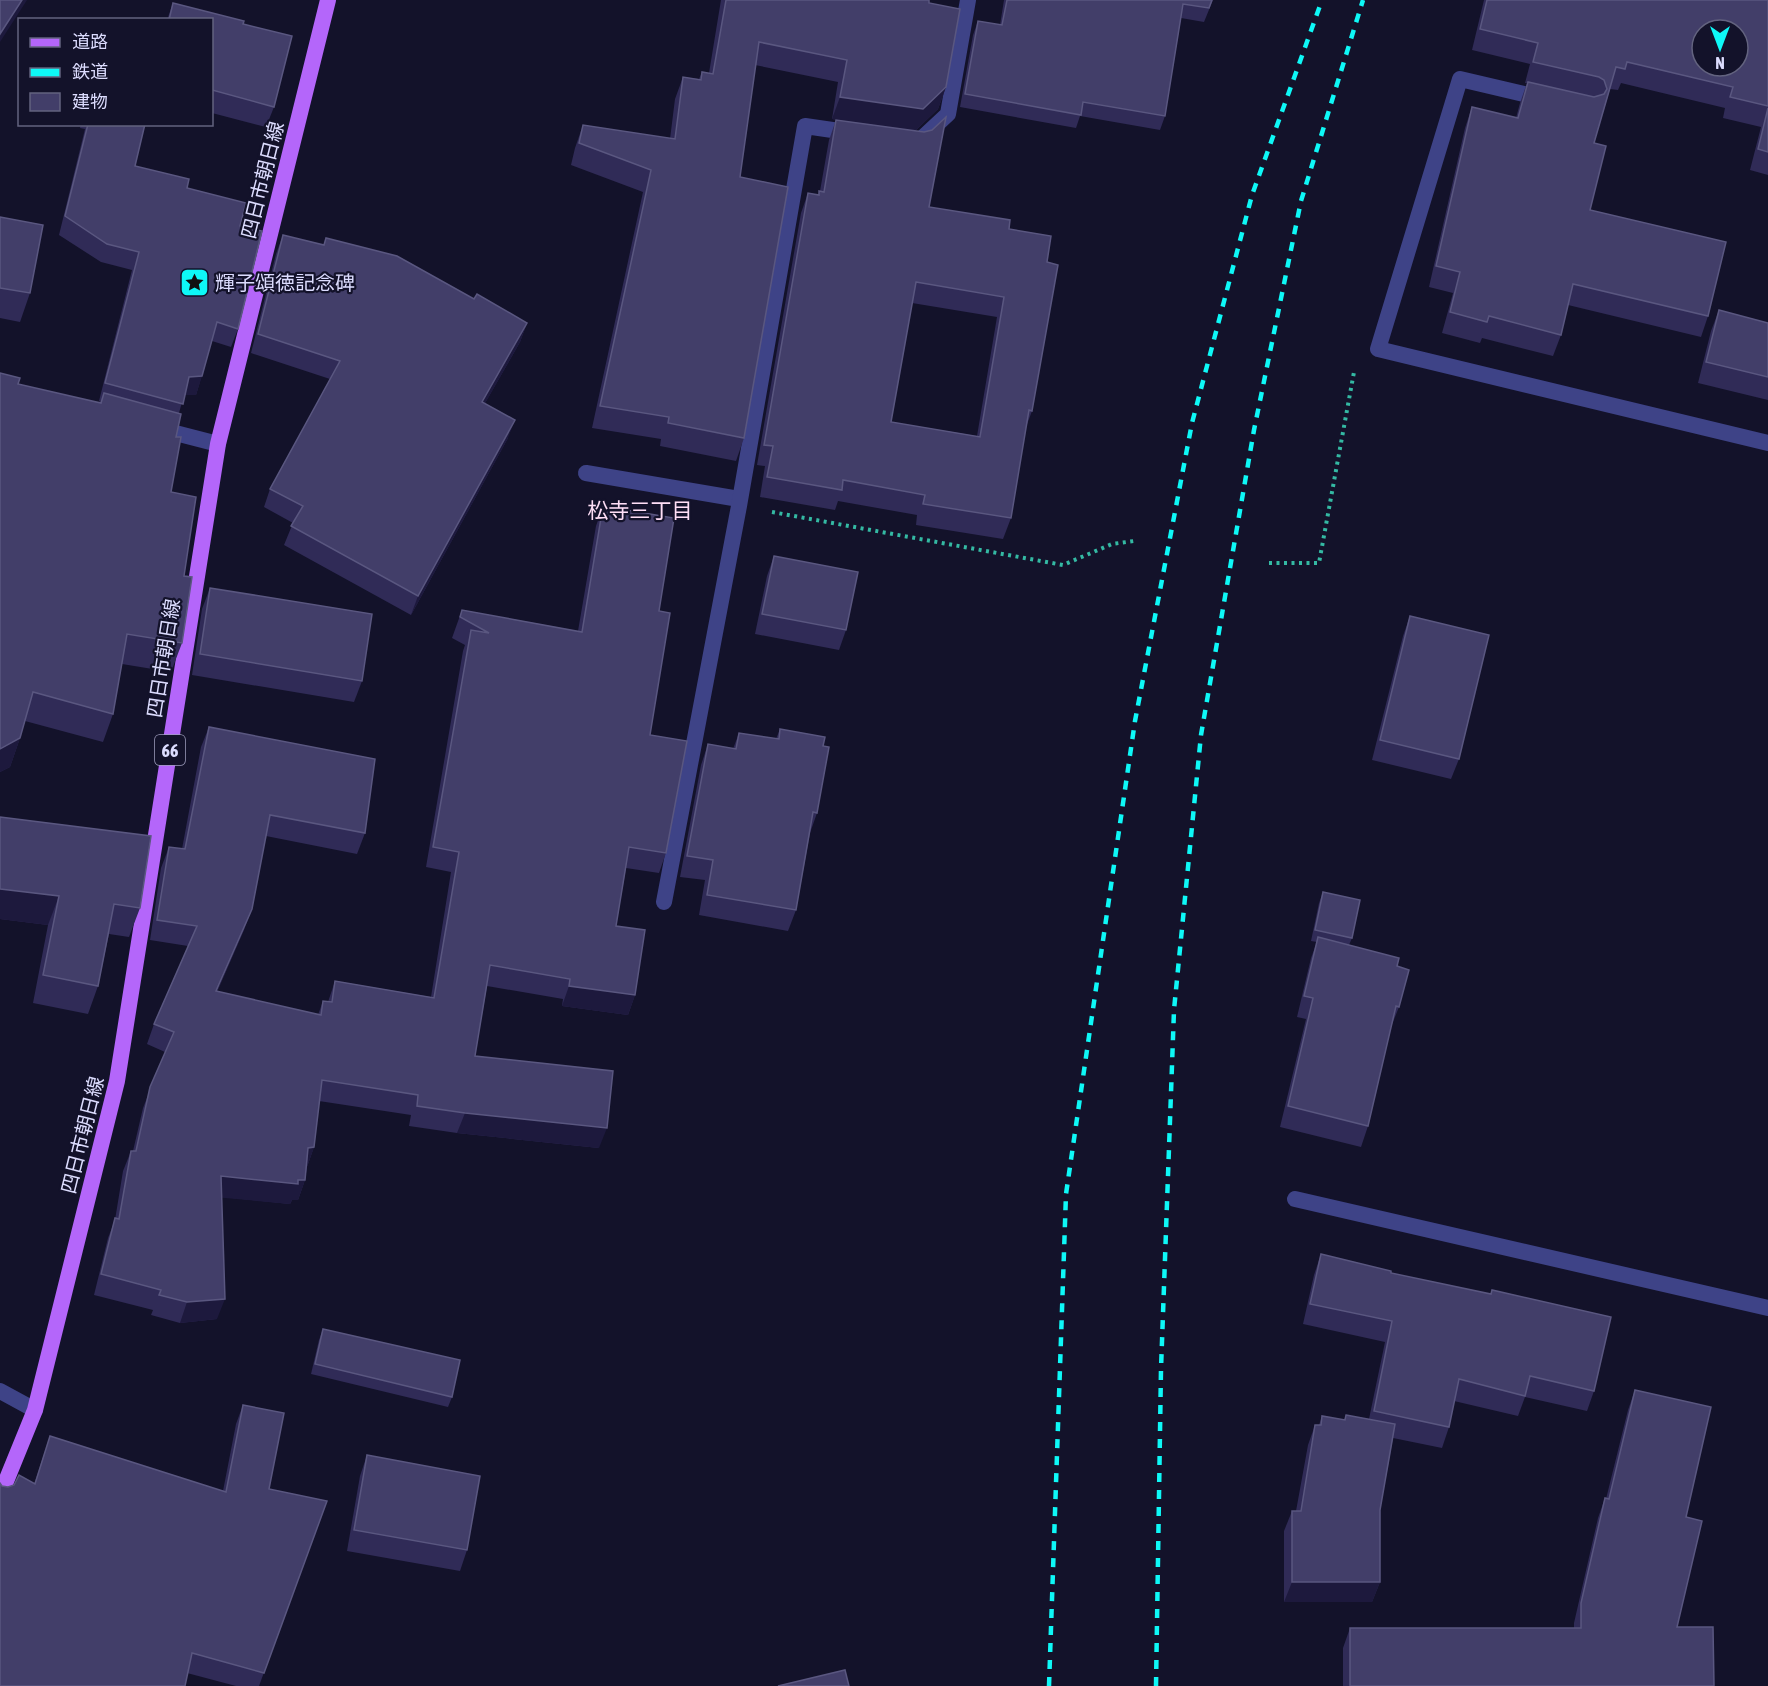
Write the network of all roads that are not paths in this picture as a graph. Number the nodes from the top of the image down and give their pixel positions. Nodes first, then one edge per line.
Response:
1 (328, 0) edge
2 (968, 0) edge
3 (1557, 101) edge
4 (873, 136) edge
5 (896, 139) edge
6 (139, 423) edge
7 (1768, 443) edge
8 (218, 444) junction
9 (586, 473) dead end
10 (739, 502) junction
11 (664, 902) dead end
12 (1295, 1199) dead end
13 (1768, 1308) edge
14 (0, 1391) edge
15 (35, 1410) junction
16 (0, 1496) edge

1 - 8 main road, 四日市朝日線 / 66
2 - 5 street
3 - 7 street
4 - 10 street
6 - 8 street
8 - 15 main road, 四日市朝日線 / 66
9 - 10 street
10 - 11 street
12 - 13 street
14 - 15 street
15 - 16 main road, 四日市朝日線 / 66

